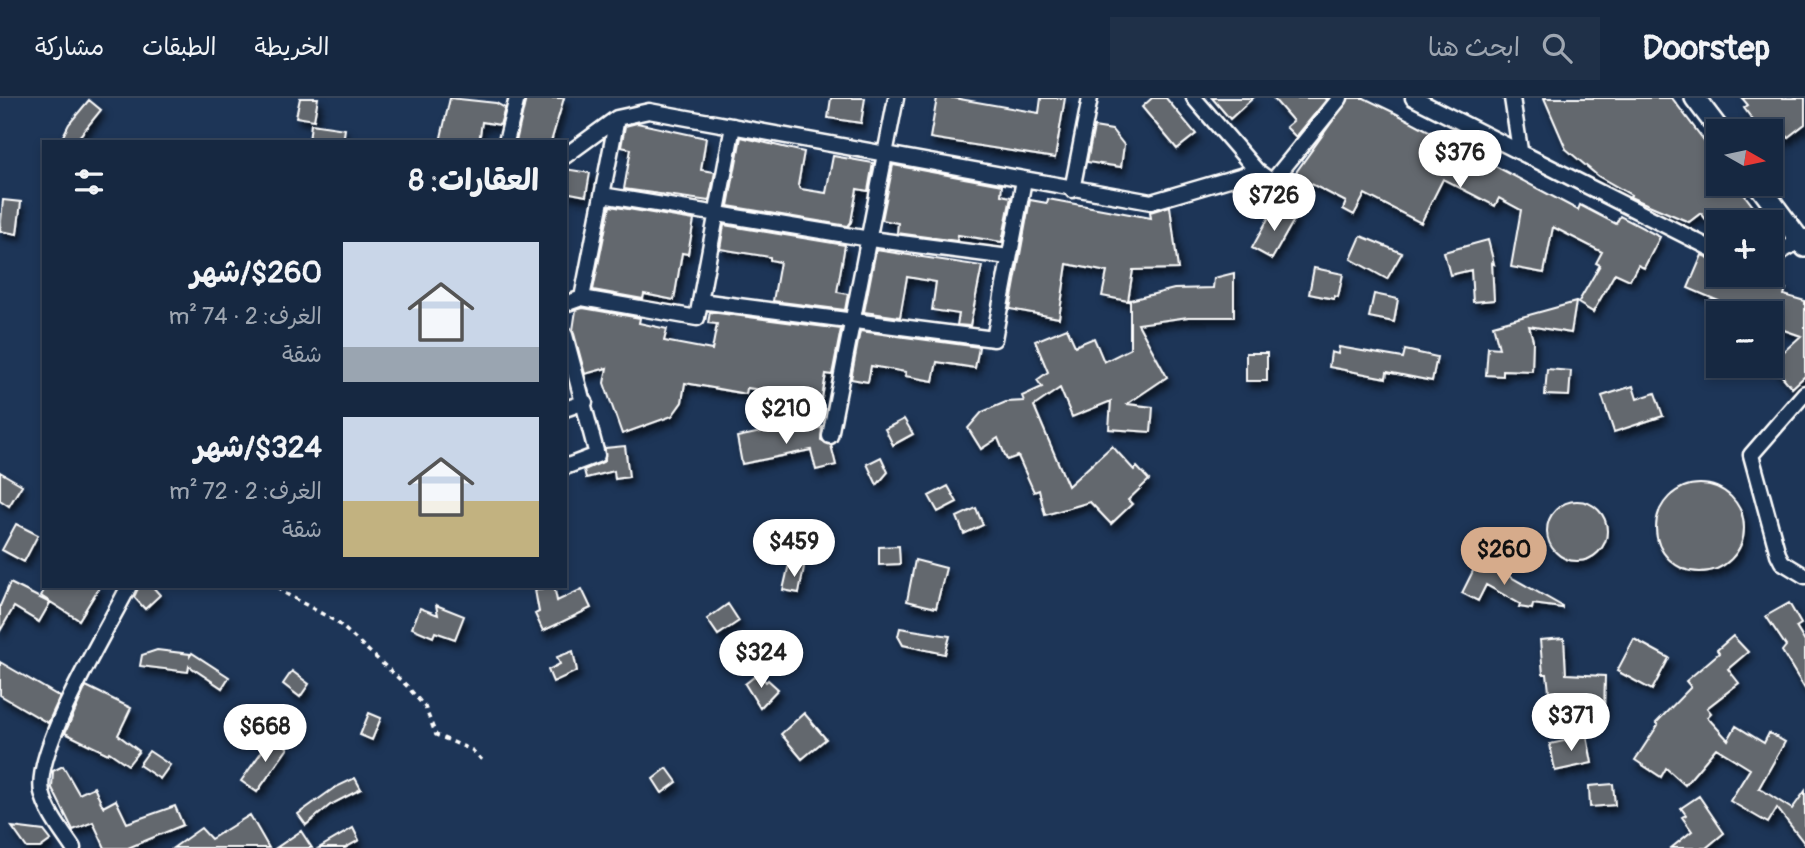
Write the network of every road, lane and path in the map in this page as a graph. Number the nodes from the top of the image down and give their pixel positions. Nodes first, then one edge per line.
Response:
1 (517, 98) edge
2 (896, 98) edge
3 (1090, 98) edge
4 (1194, 98) edge
5 (1340, 98) edge
6 (1413, 98) edge
7 (1512, 98) edge
8 (1695, 98) edge
9 (617, 118) junction
10 (1711, 119) edge
11 (733, 126) junction
12 (506, 140) edge
13 (1520, 150) junction
14 (885, 153) junction
15 (567, 155) edge
16 (1257, 171) junction
17 (1024, 180) junction
18 (1072, 190) junction
19 (602, 195) junction
20 (1767, 196) edge
21 (717, 213) junction
22 (870, 239) junction
23 (1803, 241) edge
24 (1706, 246) edge
25 (1783, 252) edge
26 (1009, 257) junction
27 (582, 298) junction
28 (700, 301) junction
29 (567, 303) edge
30 (853, 321) junction
31 (567, 342) edge
32 (1805, 393) edge
33 (584, 402) junction
34 (567, 408) edge
35 (830, 436) dead end
36 (567, 466) edge
37 (1805, 576) edge
38 (128, 588) edge
39 (280, 588) edge
40 (483, 761) dead end
41 (73, 848) edge

1 - 12 street
2 - 14 street
3 - 18 street
4 - 16 street
5 - 16 street
6 - 13 street
7 - 13 street
8 - 10 main road
9 - 11 street
9 - 15 street
9 - 19 street
11 - 14 street
11 - 21 street
13 - 24 street
14 - 17 street
14 - 22 street
16 - 18 street
17 - 18 street
17 - 26 street
19 - 21 street
19 - 27 street
20 - 23 main road
21 - 22 street
21 - 28 street
22 - 26 street
22 - 30 street
23 - 25 street
26 - 30 street
27 - 28 street
27 - 29 street
28 - 30 street
30 - 35 street
31 - 33 street
32 - 37 street
33 - 34 street
33 - 36 street
38 - 41 street
39 - 40 path

